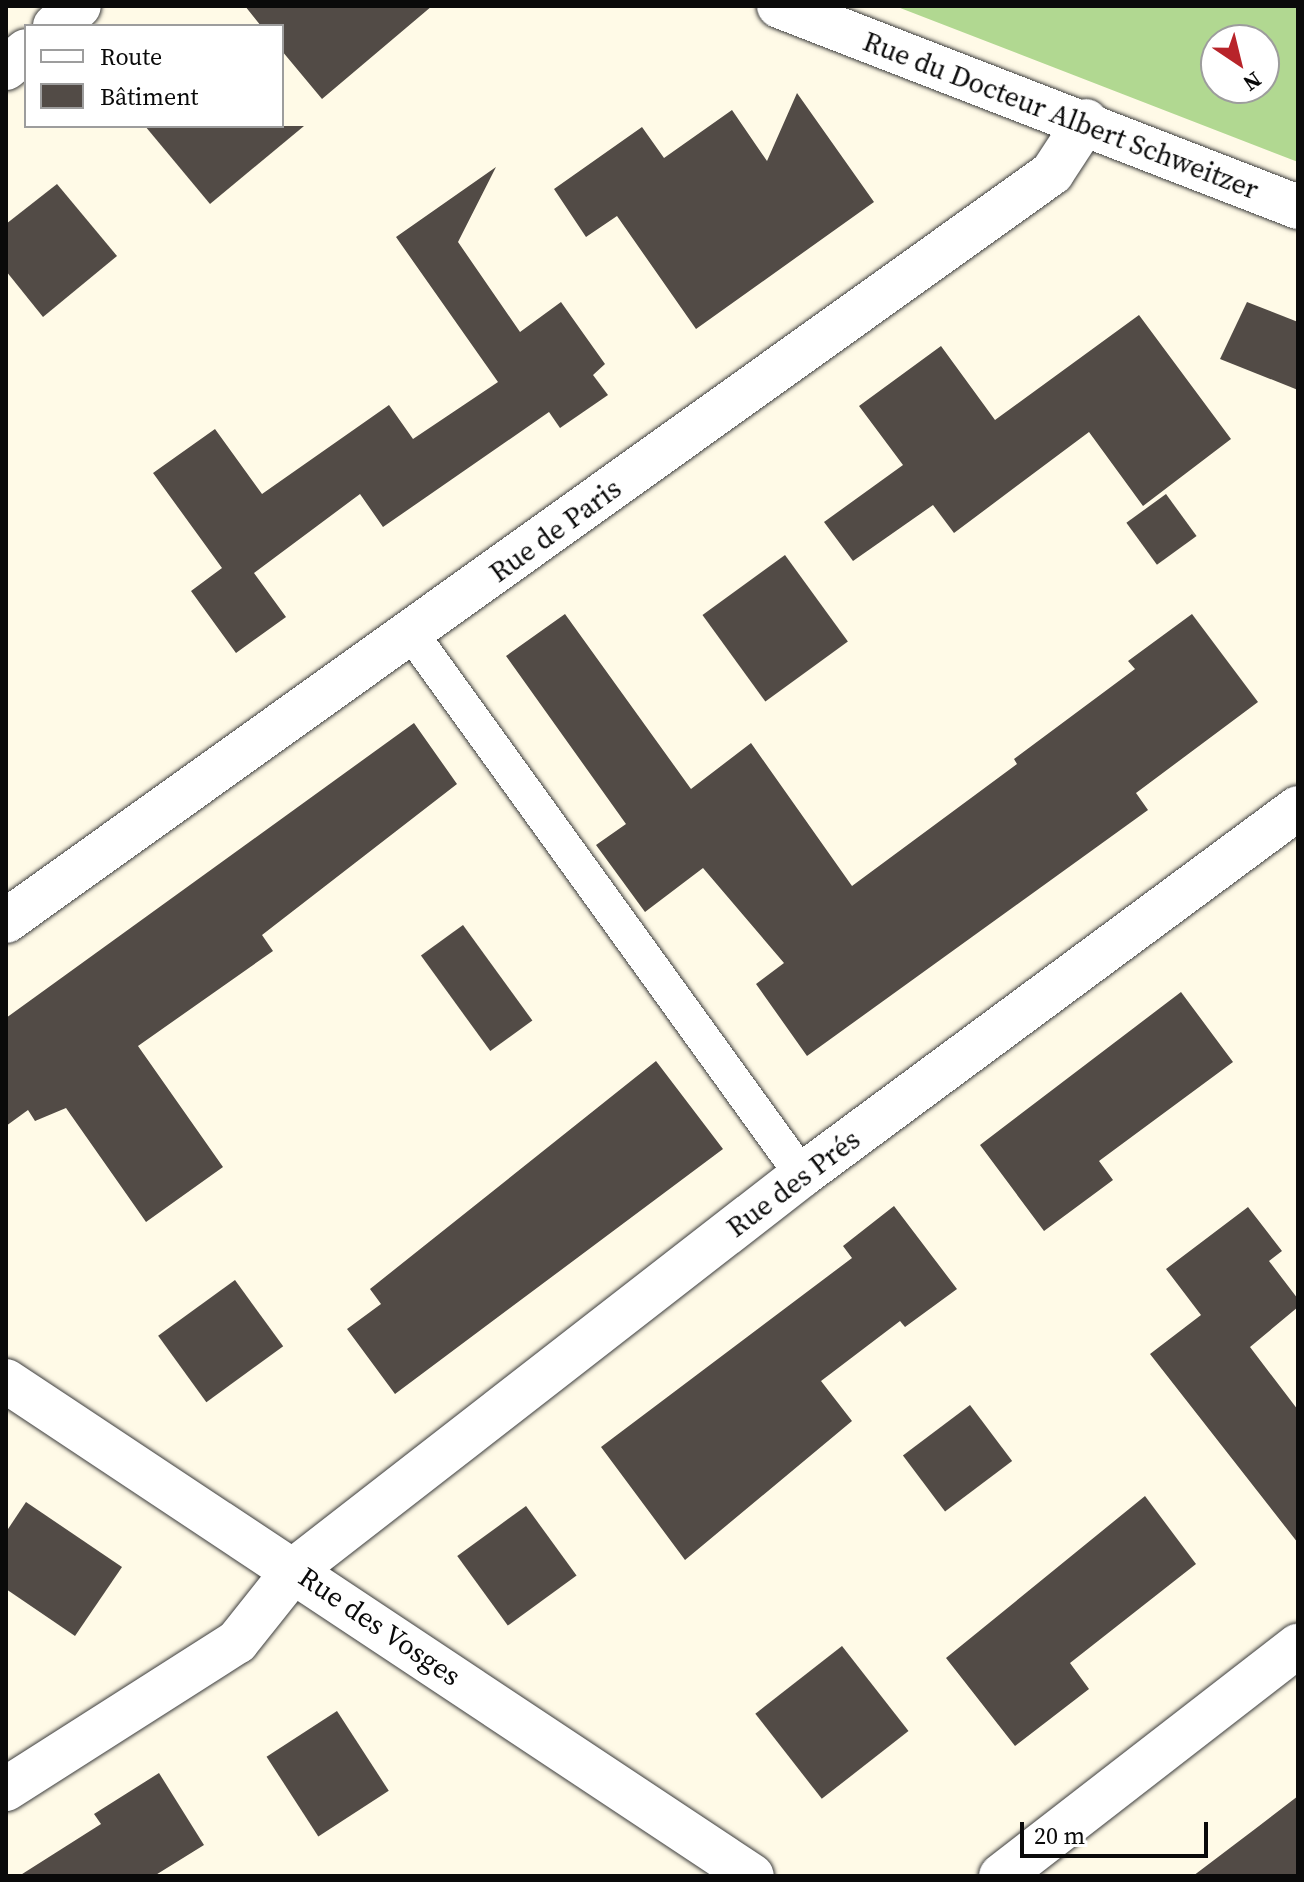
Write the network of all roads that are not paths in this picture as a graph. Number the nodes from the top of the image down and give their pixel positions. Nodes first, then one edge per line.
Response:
1 (79, 6) edge
2 (779, 6) edge
3 (57, 24) edge
4 (24, 53) edge
5 (6, 68) edge
6 (1086, 121) junction
7 (1298, 207) edge
8 (411, 633) junction
9 (1298, 808) edge
10 (6, 921) edge
11 (802, 1175) junction
12 (6, 1381) edge
13 (295, 1569) junction
14 (1298, 1646) edge
15 (6, 1789) edge
16 (752, 1876) edge
17 (1001, 1876) edge

1 - 3 street
2 - 6 street, Rue du Docteur Albert Schweitzer
4 - 5 street
6 - 7 street, Rue du Docteur Albert Schweitzer
6 - 8 street, Rue de Paris
8 - 10 street, Rue de Paris
8 - 11 lane
9 - 11 street, Rue des Prés
11 - 13 street, Rue des Prés
12 - 13 street, Rue des Vosges
13 - 15 street, Rue des Prés
13 - 16 street, Rue des Vosges
14 - 17 street

